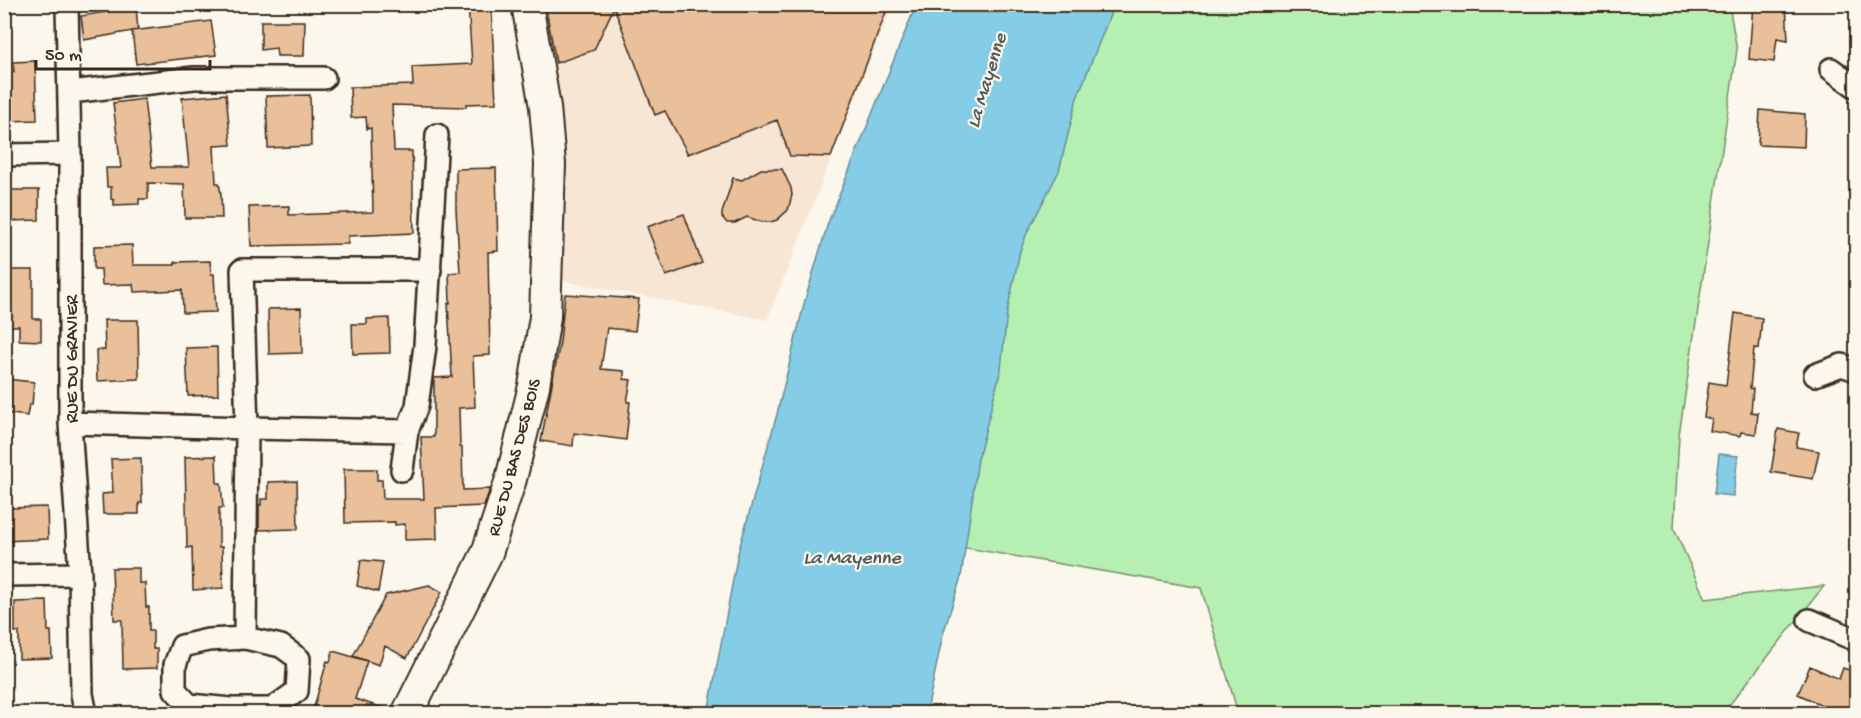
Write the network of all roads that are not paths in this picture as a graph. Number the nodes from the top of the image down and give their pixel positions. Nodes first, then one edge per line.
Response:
1 (67, 4) edge
2 (527, 4) edge
3 (1831, 69) dead end
4 (324, 78) dead end
5 (1857, 87) edge
6 (70, 92) junction
7 (437, 135) dead end
8 (70, 154) junction
9 (4, 155) edge
10 (430, 270) junction
11 (1857, 370) edge
12 (1815, 375) dead end
13 (70, 423) junction
14 (246, 428) junction
15 (407, 431) junction
16 (402, 470) dead end
17 (80, 574) junction
18 (4, 575) edge
19 (1809, 620) dead end
20 (245, 638) junction
21 (1857, 640) edge
22 (86, 714) edge
23 (407, 714) edge

1 - 6 street, RUE DU GRAVIER
2 - 23 street, RUE DU BAS DES BOIS
3 - 5 street
4 - 6 street
6 - 8 street, RUE DU GRAVIER
7 - 10 street
8 - 9 street
8 - 13 street, RUE DU GRAVIER
10 - 14 street
10 - 15 street
11 - 12 street
13 - 14 street
13 - 17 street, RUE DU GRAVIER
14 - 15 street
14 - 20 street
15 - 16 street
17 - 18 street
17 - 22 street, RUE DU GRAVIER
19 - 21 street
20 - 20 street

